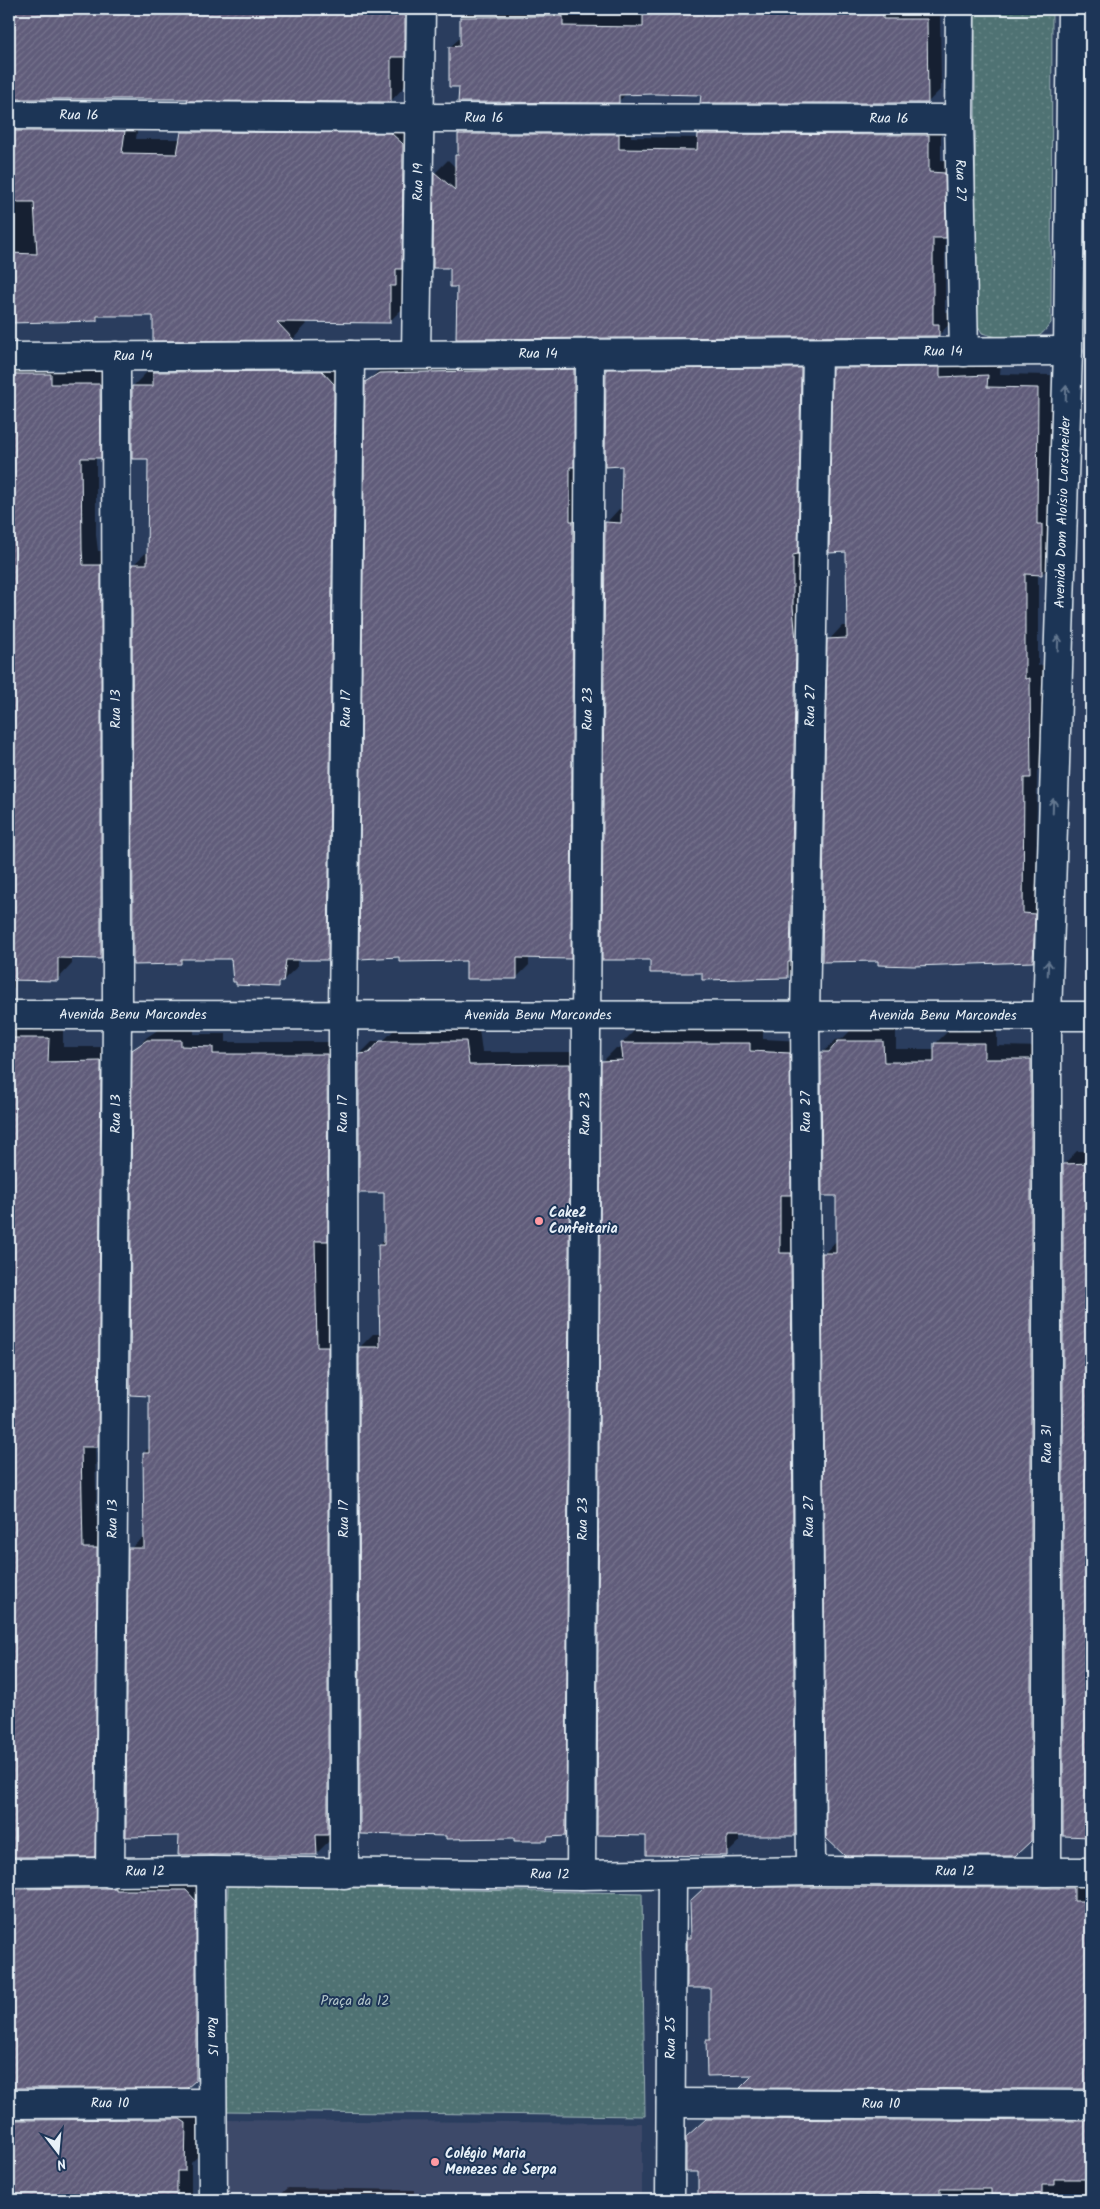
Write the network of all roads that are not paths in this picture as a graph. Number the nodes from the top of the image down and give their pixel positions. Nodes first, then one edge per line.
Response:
1 (421, 9) edge
2 (960, 9) edge
3 (1072, 9) edge
4 (9, 115) edge
5 (419, 118) junction
6 (959, 119) junction
7 (1068, 351) junction
8 (817, 352) junction
9 (964, 352) junction
10 (590, 353) junction
11 (416, 354) junction
12 (350, 355) junction
13 (116, 356) junction
14 (9, 357) edge
15 (117, 1014) junction
16 (343, 1014) junction
17 (9, 1015) edge
18 (588, 1015) junction
19 (805, 1016) junction
20 (1068, 1016) edge
21 (1091, 1028) edge
22 (211, 1871) junction
23 (811, 1871) junction
24 (1048, 1872) junction
25 (1091, 1872) edge
26 (9, 1873) edge
27 (110, 1873) junction
28 (344, 1874) junction
29 (672, 1874) junction
30 (581, 1875) junction
31 (212, 2102) junction
32 (671, 2103) junction
33 (9, 2104) edge
34 (1091, 2106) edge
35 (212, 2200) edge
36 (670, 2200) edge

1 - 5 street, Rua 19
2 - 6 street, Rua 27
3 - 7 street, Avenida Dom Aloísio Lorscheider
4 - 5 street, Rua 16
5 - 6 street, Rua 16
5 - 11 street, Rua 19
6 - 9 street, Rua 27
7 - 9 street, Rua 14
20 -> 7 street, Avenida Dom Aloísio Lorscheider
8 - 9 street, Rua 14
8 - 10 street, Rua 14
8 - 19 street, Rua 27
10 - 11 street, Rua 14
10 - 18 street, Rua 23
11 - 12 street, Rua 14
12 - 13 street, Rua 14
12 - 16 street, Rua 17
13 - 14 street, Rua 14
13 - 15 street, Rua 13
15 - 16 street, Avenida Benu Marcondes
15 - 17 street, Avenida Benu Marcondes
15 - 27 street, Rua 13
16 - 18 street, Avenida Benu Marcondes
16 - 28 street, Rua 17
18 - 19 street, Avenida Benu Marcondes
18 - 30 street, Rua 23
19 - 20 street, Avenida Benu Marcondes
19 - 23 street, Rua 27
20 - 21 street, Avenida Benu Marcondes
20 - 24 street, Rua 31
22 - 27 street, Rua 12
22 - 28 street, Rua 12
22 - 31 street, Rua 15
23 - 24 street, Rua 12
23 - 29 street, Rua 12
24 - 25 street, Rua 12
26 - 27 street, Rua 12
28 - 30 street, Rua 12
29 - 30 street, Rua 12
29 - 32 street, Rua 25
31 - 33 street, Rua 10
31 - 35 street, Rua 15
32 - 34 street, Rua 10
32 - 36 street, Rua 25

